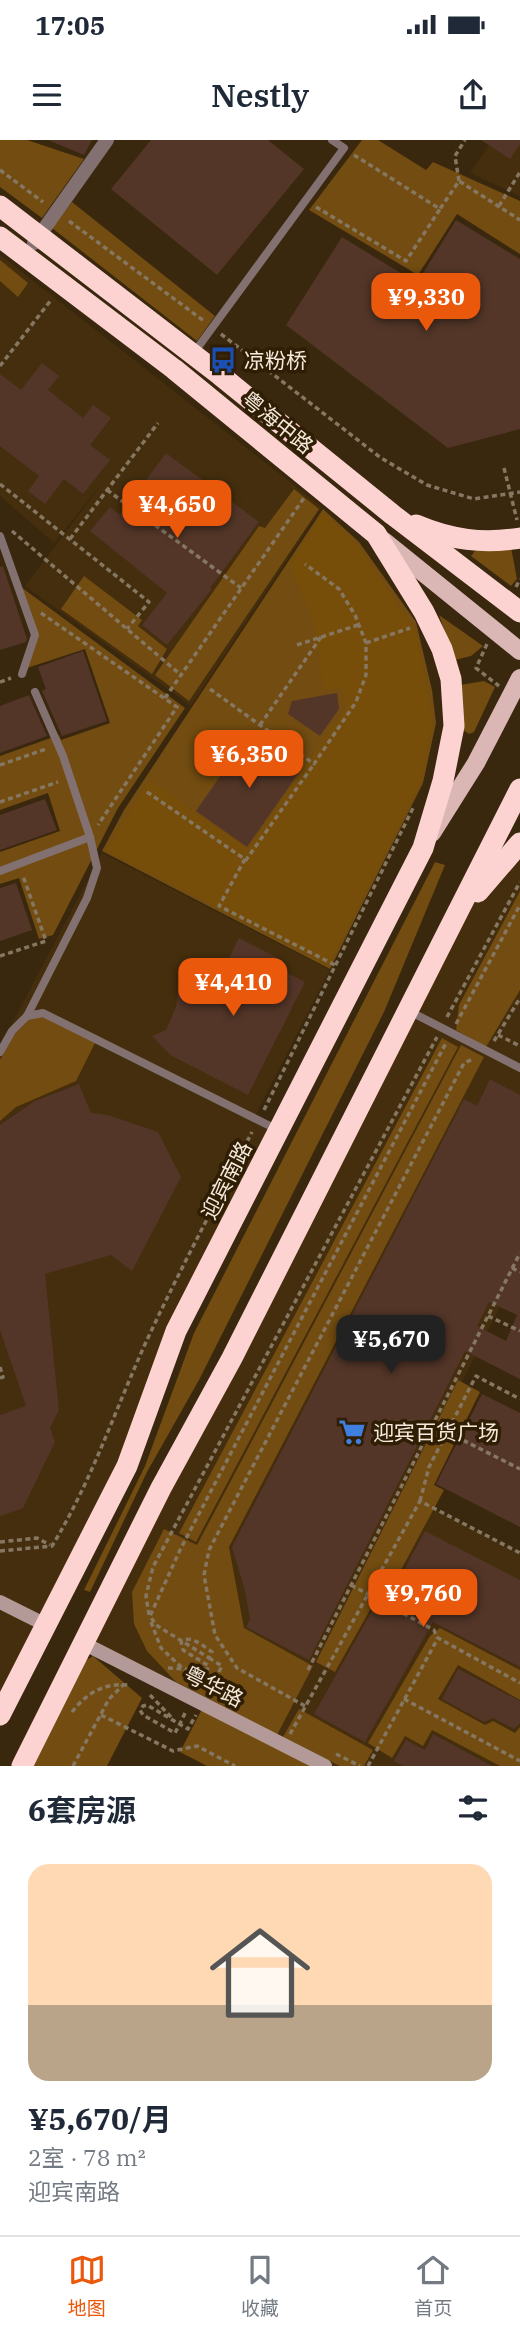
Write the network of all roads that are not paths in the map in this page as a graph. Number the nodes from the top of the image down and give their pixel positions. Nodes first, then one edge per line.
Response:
1 (107, 140) edge
2 (332, 140) edge
3 (0, 206) edge
4 (0, 237) edge
5 (39, 237) junction
6 (24, 255) junction
7 (192, 355) junction
8 (393, 515) junction
9 (519, 530) edge
10 (376, 534) junction
11 (0, 536) edge
12 (520, 612) edge
13 (520, 652) edge
14 (22, 674) dead end
15 (520, 678) edge
16 (35, 692) dead end
17 (520, 789) edge
18 (90, 837) junction
19 (520, 843) edge
20 (423, 848) junction
21 (0, 872) edge
22 (455, 921) junction
23 (409, 1012) junction
24 (27, 1016) junction
25 (0, 1052) edge
26 (520, 1069) edge
27 (279, 1131) junction
28 (0, 1602) edge
29 (46, 1625) junction
30 (83, 1643) junction
31 (0, 1715) edge
32 (22, 1766) edge
33 (325, 1766) edge

1 - 5 street
2 - 7 lane
3 - 5 highway, 粤海中路
4 - 6 highway, 粤海中路
5 - 6 street
5 - 7 highway, 粤海中路
6 - 10 highway, 粤海中路
7 - 8 highway, 粤海中路
8 - 9 highway
8 - 12 highway, 粤海中路
10 - 13 main road, 粤海中路
10 - 20 highway
11 - 14 lane
15 - 20 main road, 迎宾南路
16 - 18 lane
17 - 22 highway
18 - 21 lane
18 - 24 lane
19 - 22 highway
20 - 27 highway, 迎宾南路
22 - 23 highway
23 - 26 lane
23 - 30 highway
24 - 25 lane
24 - 27 lane
27 - 29 highway, 迎宾南路
28 - 29 main road
29 - 31 highway, 迎宾南路
30 - 32 highway
30 - 33 main road, 粤华路

